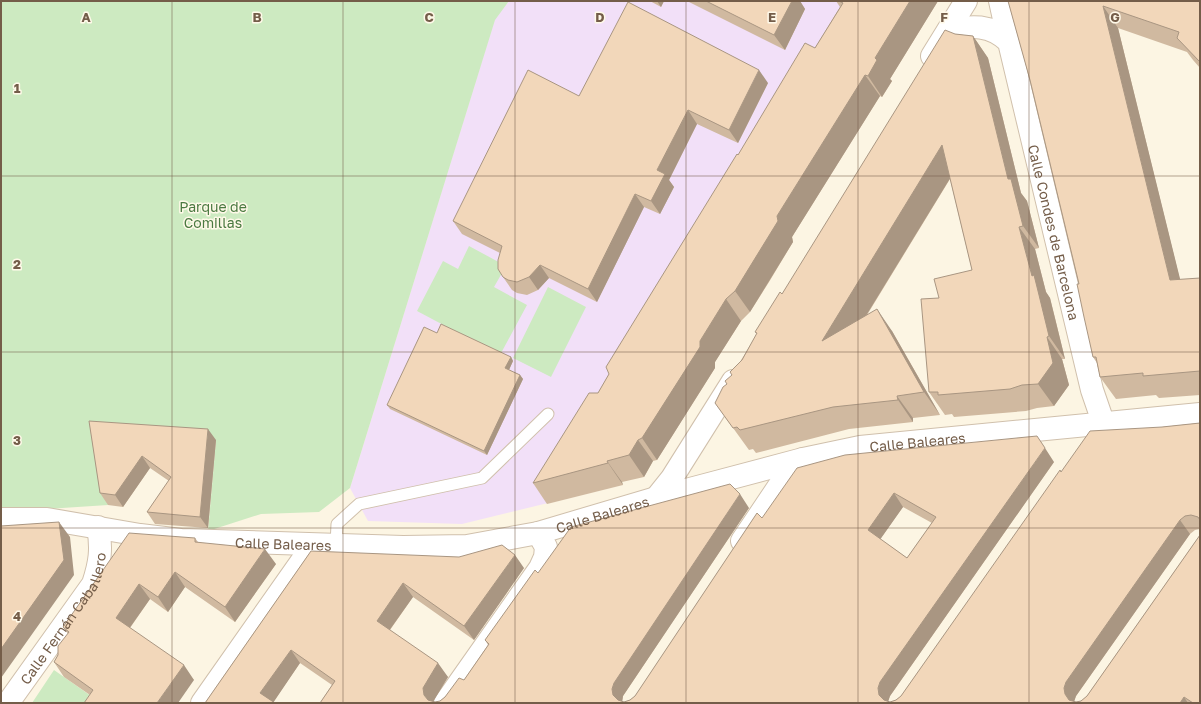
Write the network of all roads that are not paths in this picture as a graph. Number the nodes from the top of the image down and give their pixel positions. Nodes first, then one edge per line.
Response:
1 (966, 1) edge
2 (1000, 1) edge
3 (948, 31) junction
4 (1008, 42) junction
5 (923, 72) edge
6 (744, 364) edge
7 (548, 414) dead end
8 (1200, 414) edge
9 (1102, 422) junction
10 (1069, 426) junction
11 (1082, 444) edge
12 (803, 459) junction
13 (656, 498) junction
14 (1, 519) edge
15 (98, 527) junction
16 (538, 533) junction
17 (313, 545) junction
18 (336, 545) junction
19 (730, 559) edge
20 (8, 703) edge
21 (202, 703) edge
22 (445, 703) edge

1 - 3 street
2 - 4 street, Calle Condes de Barcelona
3 - 4 street
3 - 5 street
4 - 9 street, Calle Condes de Barcelona
6 - 13 street
7 - 18 lane
8 - 9 street, Calle Baleares
9 - 10 street, Calle Baleares
10 - 11 street
10 - 12 street, Calle Baleares
12 - 13 street, Calle Baleares
12 - 19 street
13 - 16 street, Calle Baleares
14 - 15 street, Calle Baleares
15 - 17 street, Calle Baleares
15 - 20 street, Calle Fernán Caballero
16 - 18 street, Calle Baleares
16 - 22 street
17 - 18 street, Calle Baleares
17 - 21 street

